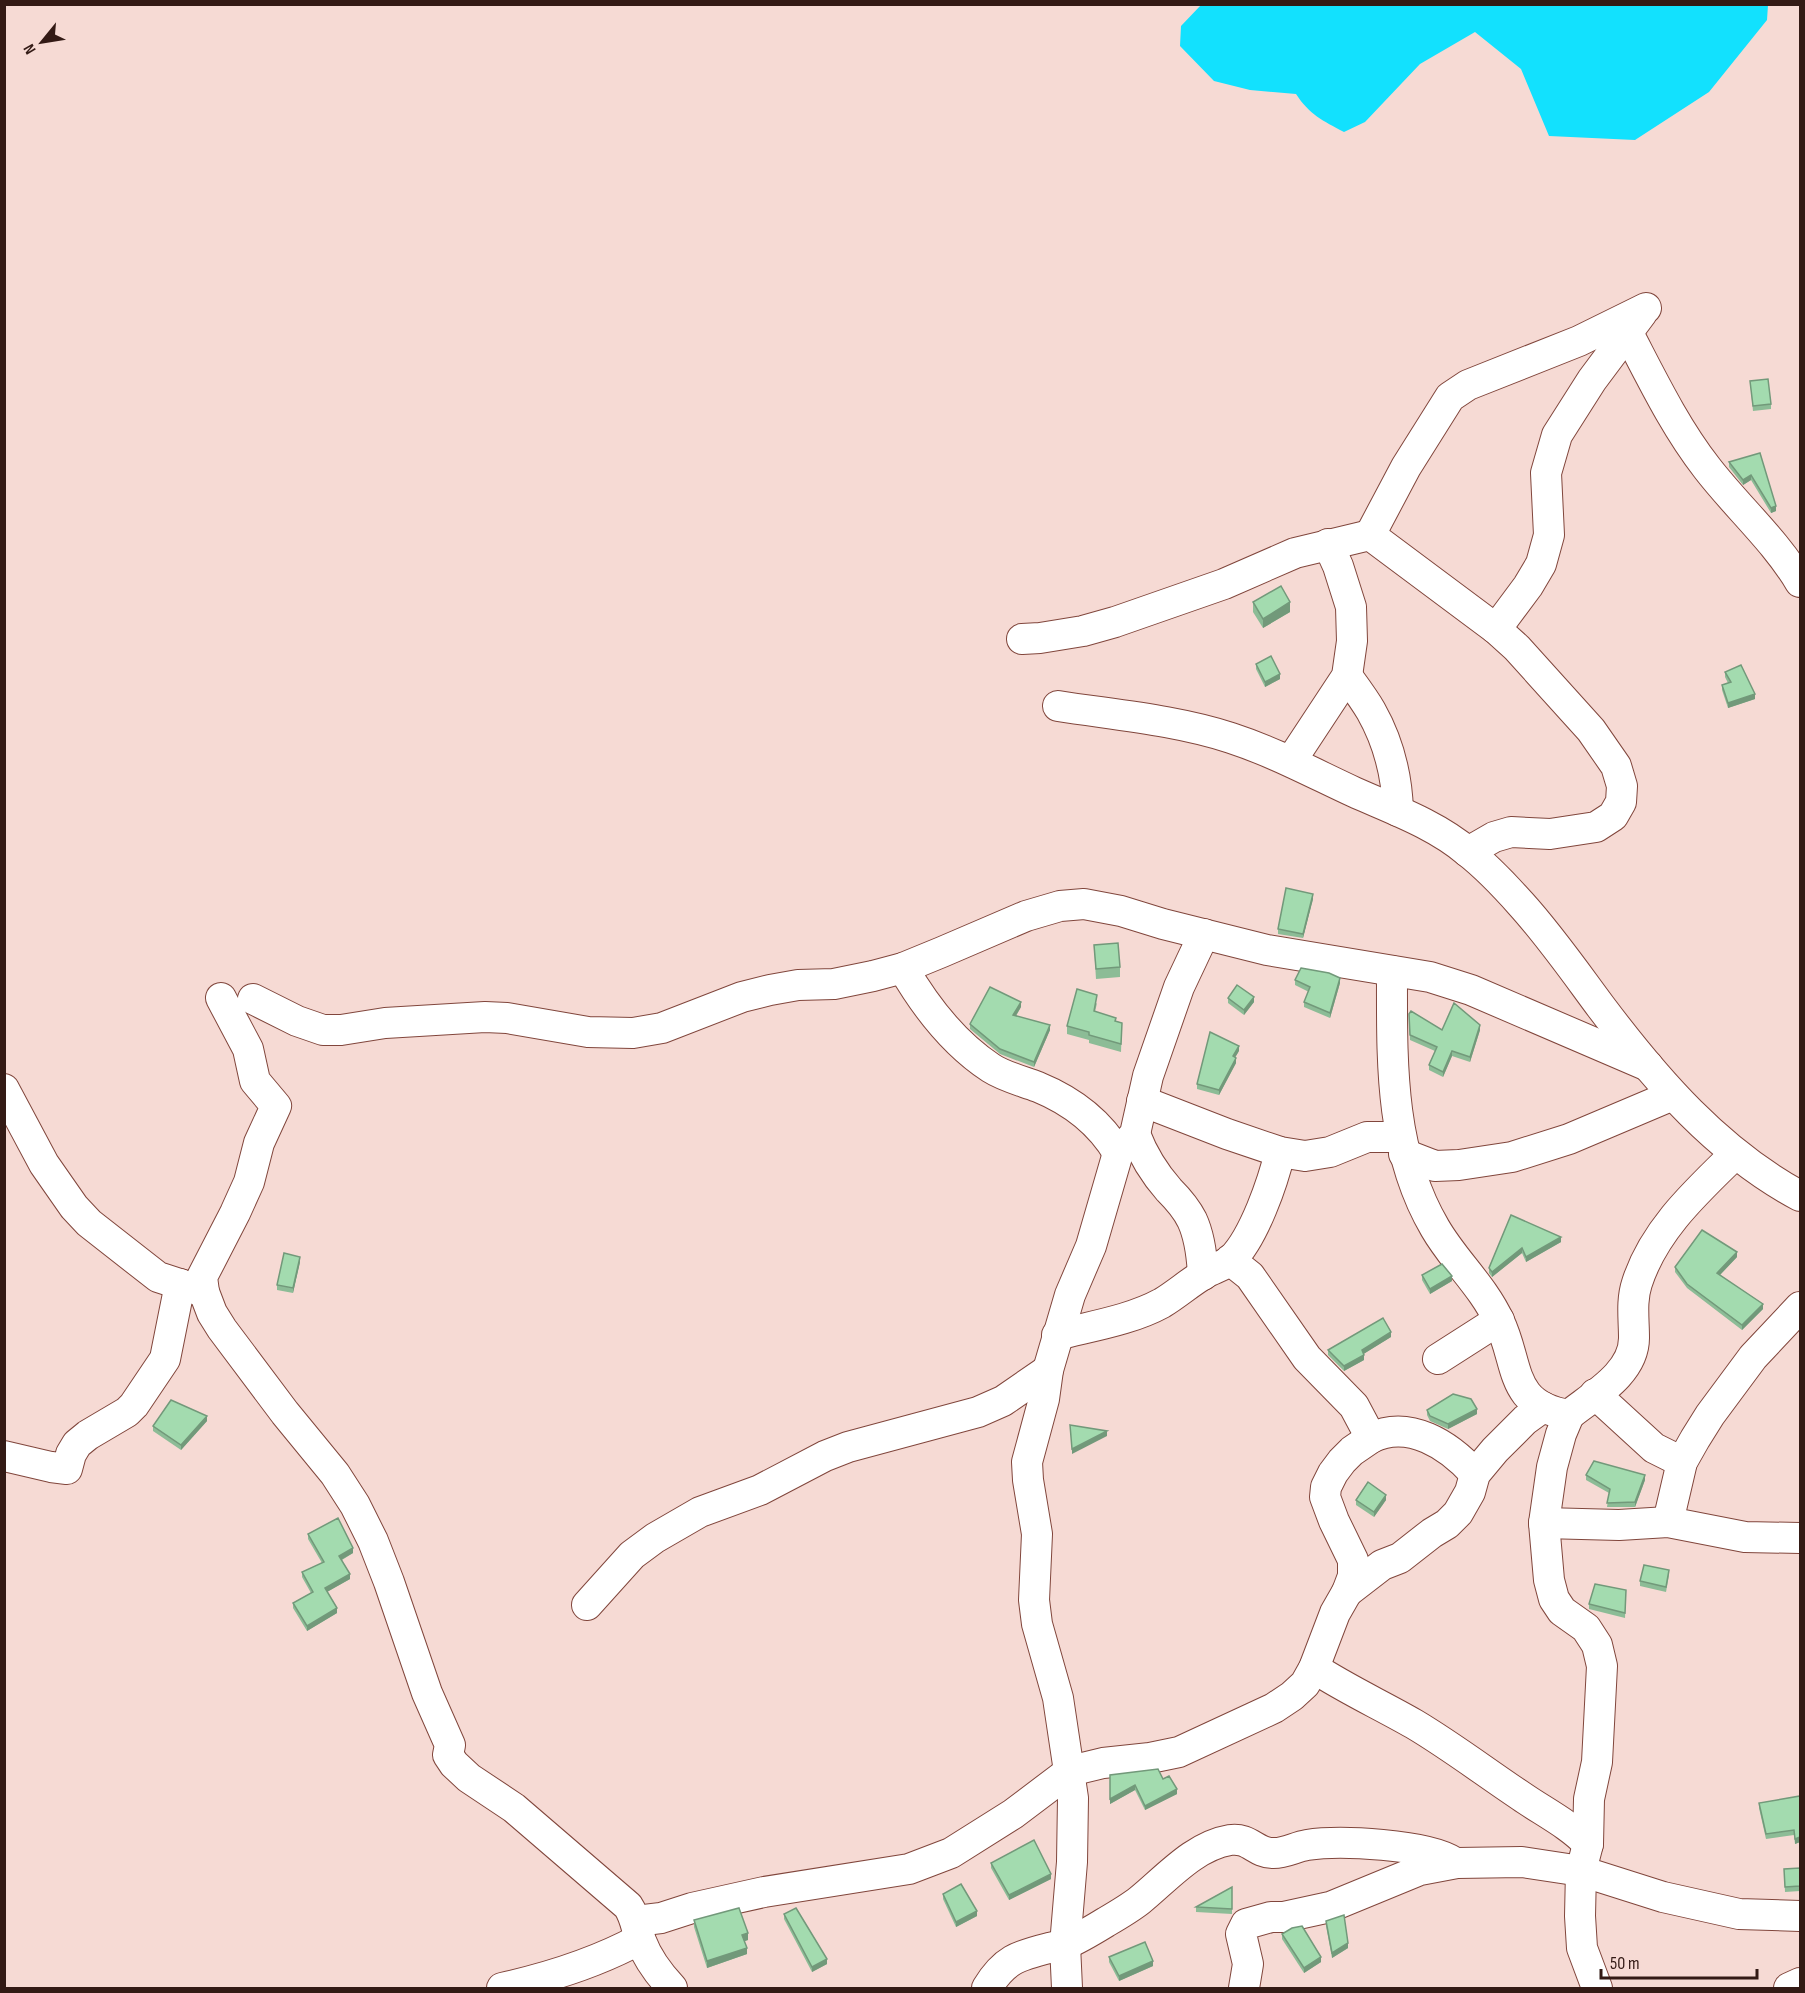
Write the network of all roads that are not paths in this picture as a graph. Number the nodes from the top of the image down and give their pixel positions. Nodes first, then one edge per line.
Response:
1 (1628, 333) junction
2 (1370, 535) junction
3 (1328, 544) junction
4 (1800, 582) edge
5 (1496, 629) junction
6 (1022, 639) dead end
7 (1347, 676) junction
8 (1058, 706) dead end
9 (1291, 761) junction
10 (1398, 811) junction
11 (1468, 852) junction
12 (1204, 934) junction
13 (903, 968) junction
14 (1392, 971) junction
15 (221, 998) dead end
16 (253, 999) dead end
17 (1648, 1066) junction
18 (4, 1089) edge
19 (1673, 1095) junction
20 (1142, 1101) junction
21 (1126, 1144) junction
22 (1402, 1146) junction
23 (1280, 1152) junction
24 (1735, 1154) junction
25 (1800, 1196) edge
26 (1230, 1260) junction
27 (1203, 1275) junction
28 (192, 1288) junction
29 (1800, 1307) edge
30 (1499, 1320) junction
31 (1057, 1335) junction
32 (1438, 1359) dead end
33 (1048, 1370) junction
34 (1595, 1394) junction
35 (1556, 1411) junction
36 (1371, 1438) junction
37 (4, 1456) edge
38 (1682, 1462) junction
39 (1475, 1474) junction
40 (1668, 1522) junction
41 (1544, 1523) junction
42 (1800, 1538) edge
43 (1347, 1592) junction
44 (587, 1605) dead end
45 (1314, 1668) junction
46 (1070, 1771) junction
47 (1585, 1857) junction
48 (1456, 1863) junction
49 (1800, 1916) edge
50 (638, 1930) junction
51 (1065, 1945) junction
52 (1800, 1983) edge
53 (502, 1989) edge
54 (672, 1989) edge
55 (987, 1989) edge
56 (1066, 1989) edge
57 (1244, 1989) edge
58 (1597, 1989) edge
59 (1789, 1989) edge

1 - 2 street
1 - 4 street
1 - 5 street
2 - 3 street
2 - 5 street
3 - 6 street
3 - 7 street
5 - 11 street
7 - 9 street
7 - 10 street
8 - 9 street
9 - 10 street
10 - 11 street
11 - 17 street
12 - 13 street
12 - 14 street
12 - 20 street
13 - 16 street
13 - 21 street
14 - 17 street
14 - 22 street
15 - 28 street
17 - 19 street
18 - 28 street
19 - 22 street
19 - 24 street
20 - 21 street
20 - 23 street
21 - 27 street
21 - 31 street
22 - 23 street
22 - 30 street
23 - 26 street
24 - 25 street
24 - 34 street
26 - 27 street
26 - 36 street
27 - 31 street
28 - 37 street
28 - 50 street
29 - 38 street
30 - 32 street
30 - 35 street
31 - 33 street
33 - 44 street
33 - 46 street
34 - 35 street
34 - 38 street
35 - 39 street
35 - 41 street
36 - 39 street
36 - 43 street
38 - 40 street
39 - 43 street
40 - 41 street
40 - 42 street
41 - 47 street
43 - 45 street
45 - 46 street
45 - 47 street
46 - 50 street
46 - 51 street
47 - 48 street
47 - 49 street
47 - 58 street
48 - 51 street
48 - 57 street
50 - 53 street
50 - 54 street
51 - 55 street
51 - 56 street
52 - 59 street

